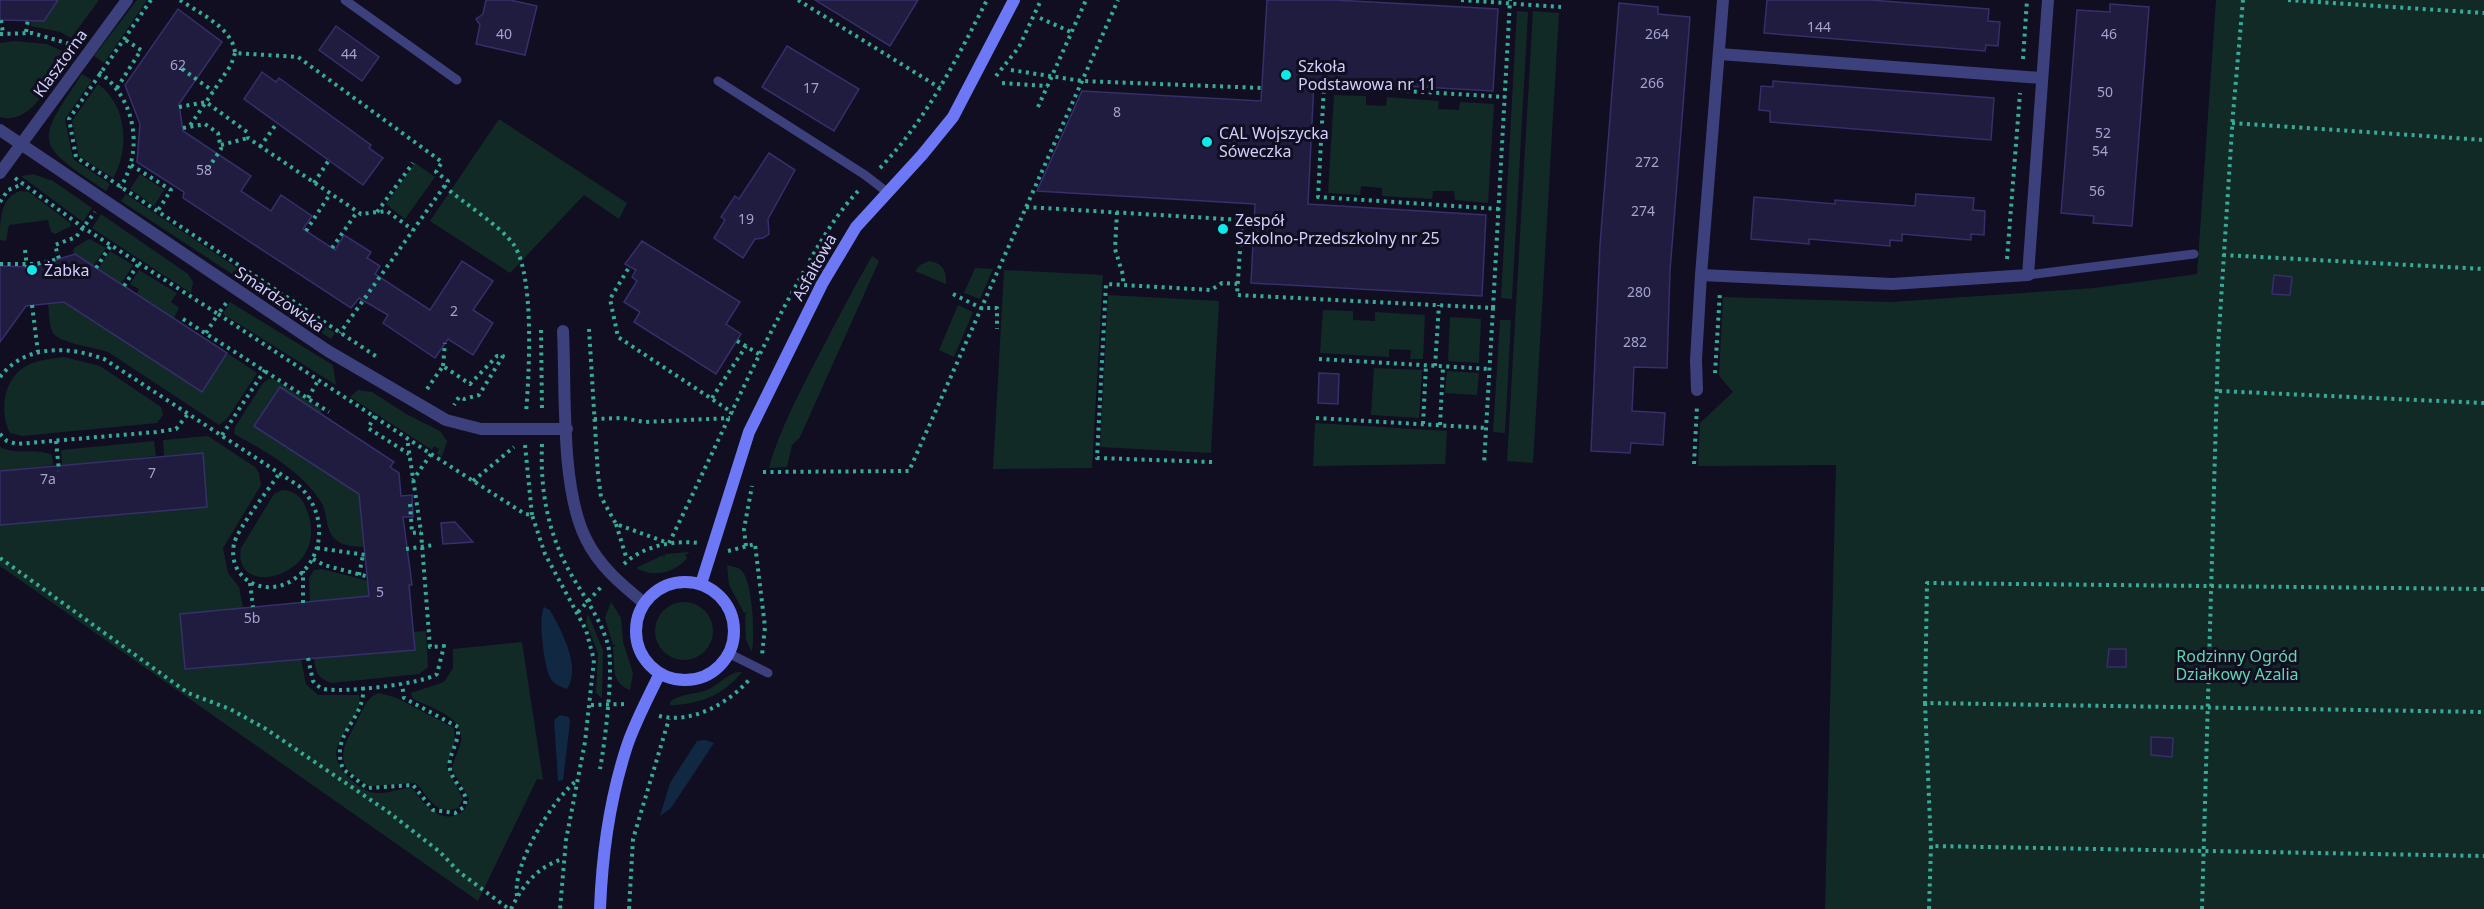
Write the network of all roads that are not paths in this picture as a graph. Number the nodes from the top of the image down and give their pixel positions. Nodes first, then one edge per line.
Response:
1 (126, 0) edge
2 (345, 0) edge
3 (1014, 0) edge
4 (1723, 0) edge
5 (2048, 0) edge
6 (1719, 54) junction
7 (2042, 78) junction
8 (457, 80) dead end
9 (718, 81) dead end
10 (0, 130) edge
11 (20, 145) junction
12 (2, 171) edge
13 (887, 192) junction
14 (2194, 254) dead end
15 (1701, 275) junction
16 (2028, 275) junction
17 (563, 331) dead end
18 (1697, 390) road end
19 (567, 429) junction
20 (701, 584) junction
21 (645, 603) junction
22 (728, 653) junction
23 (768, 673) dead end
24 (659, 675) junction
25 (600, 909) edge

1 - 11 street, Klasztorna
2 - 8 lane
3 - 13 street, Asfaltowa
4 - 6 street
5 - 7 street
6 - 7 street
6 - 15 street
7 - 16 street
9 - 13 lane
10 - 11 street, Smardzowska
11 - 12 street, Klasztorna
11 - 19 street, Smardzowska
13 - 20 street, Asfaltowa
14 - 16 lane
15 - 16 street
15 - 18 street
17 - 19 street
19 - 21 street
20 - 21 street
20 - 22 street
21 - 24 street
22 - 23 lane
22 - 24 street
24 - 25 street

